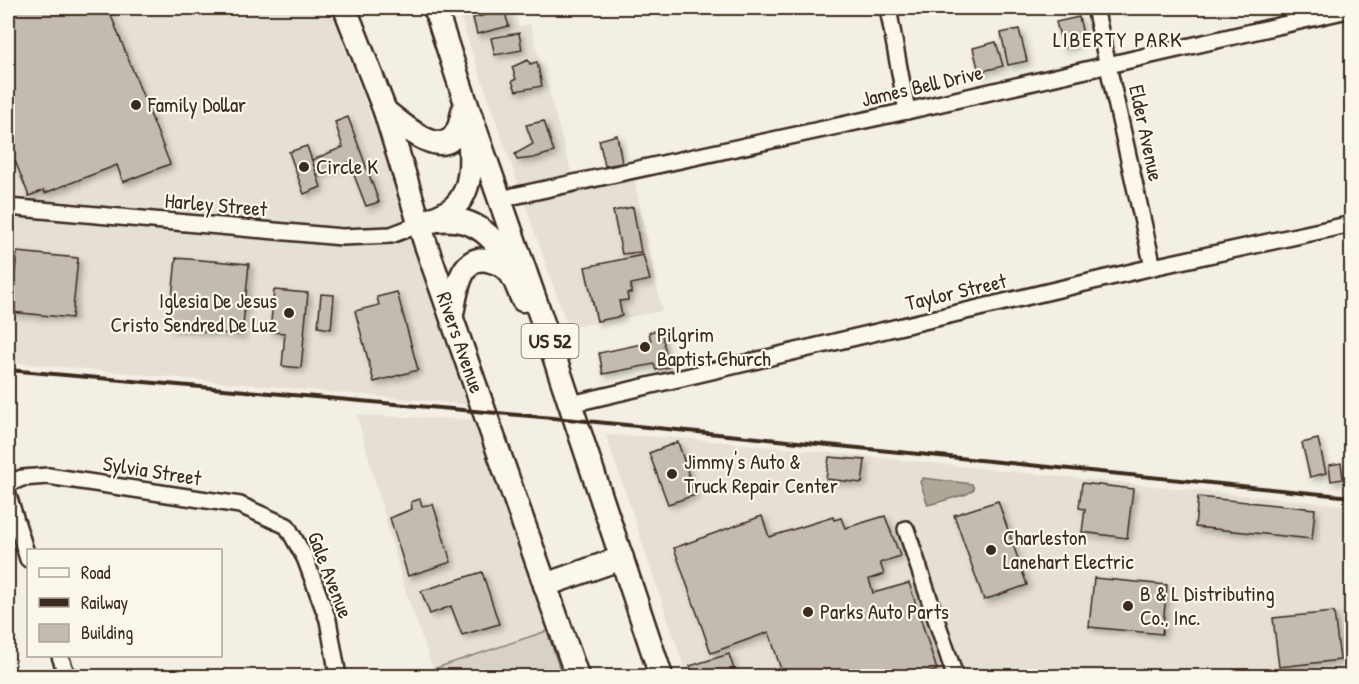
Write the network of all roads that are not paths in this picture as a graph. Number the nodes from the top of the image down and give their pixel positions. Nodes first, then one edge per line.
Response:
1 (345, 8) edge
2 (361, 8) edge
3 (435, 8) edge
4 (888, 8) edge
5 (1095, 8) edge
6 (1352, 9) edge
7 (358, 41) junction
8 (1109, 65) junction
9 (465, 100) junction
10 (385, 111) junction
11 (907, 111) junction
12 (500, 199) junction
13 (8, 207) edge
14 (420, 224) junction
15 (1352, 224) edge
16 (1153, 267) junction
17 (530, 284) junction
18 (452, 317) junction
19 (542, 317) junction
20 (571, 404) junction
21 (8, 484) edge
22 (8, 495) edge
23 (287, 526) joint
24 (906, 529) dead end
25 (27, 556) edge
26 (622, 558) junction
27 (545, 585) junction
28 (60, 657) edge
29 (67, 676) edge
30 (338, 676) edge
31 (577, 676) edge
32 (661, 676) edge
33 (955, 676) edge

1 - 7 main road, Rivers Avenue
2 - 7 main road
3 - 9 main road, US 52
4 - 11 street
5 - 8 street, Elder Avenue
6 - 8 street, James Bell Drive
7 - 10 main road, Rivers Avenue
8 - 11 street, James Bell Drive
8 - 16 street, Elder Avenue
9 - 10 main road
9 - 12 main road, US 52
9 - 14 main road
10 - 14 main road, Rivers Avenue
11 - 12 street, James Bell Drive
12 - 17 main road, US 52
13 - 14 street, Harley Street
14 - 17 main road
14 - 18 main road, Rivers Avenue
15 - 16 street, Taylor Street
16 - 20 street, Taylor Street
17 - 19 main road, US 52
18 - 19 main road
18 - 27 main road, Rivers Avenue
19 - 20 main road, US 52
20 - 26 main road, US 52
21 - 23 street, Sylvia Street
22 - 25 street
23 - 30 street, Gale Avenue
24 - 33 street
26 - 27 main road
26 - 32 main road, US 52
27 - 31 main road, Rivers Avenue
28 - 29 street

